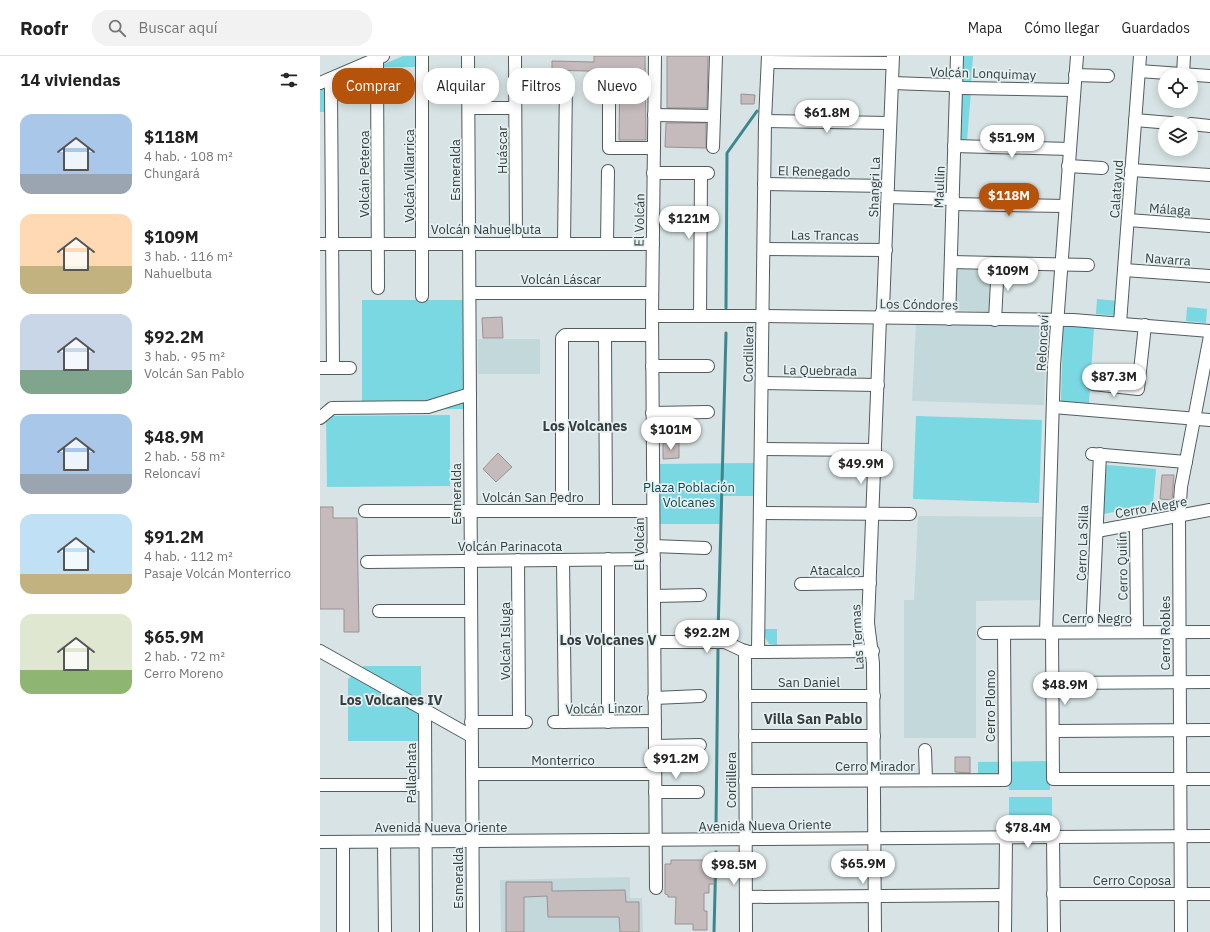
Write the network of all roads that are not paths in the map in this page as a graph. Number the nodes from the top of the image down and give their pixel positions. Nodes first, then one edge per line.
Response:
1 (422, 56) edge
2 (468, 56) edge
3 (515, 56) edge
4 (655, 56) edge
5 (716, 56) edge
6 (957, 56) edge
7 (1076, 56) edge
8 (1140, 56) edge
9 (1184, 56) edge
10 (380, 57) edge
11 (768, 59) edge
12 (831, 59) edge
13 (892, 60) edge
14 (1183, 68) edge
15 (1139, 71) junction
16 (1158, 72) edge
17 (1075, 75) junction
18 (1198, 75) edge
19 (1108, 76) dead end
20 (1210, 76) edge
21 (325, 81) edge
22 (892, 83) junction
23 (956, 86) junction
24 (1074, 90) junction
25 (566, 104) edge
26 (609, 104) edge
27 (469, 108) junction
28 (515, 108) junction
29 (654, 115) junction
30 (714, 116) junction
31 (1135, 120) junction
32 (765, 121) junction
33 (1158, 122) edge
34 (890, 123) junction
35 (1198, 125) edge
36 (1210, 126) edge
37 (954, 146) junction
38 (713, 147) dead end
39 (654, 148) junction
40 (1070, 149) junction
41 (1068, 166) junction
42 (1102, 168) dead end
43 (1132, 170) junction
44 (608, 171) dead end
45 (653, 173) junction
46 (1210, 175) edge
47 (764, 184) junction
48 (888, 192) junction
49 (953, 202) junction
50 (1065, 206) junction
51 (1128, 220) junction
52 (1210, 226) edge
53 (423, 243) junction
54 (469, 243) junction
55 (516, 243) junction
56 (320, 244) edge
57 (333, 244) junction
58 (378, 244) junction
59 (564, 244) junction
60 (607, 244) junction
61 (653, 244) junction
62 (764, 249) junction
63 (886, 250) junction
64 (951, 262) junction
65 (998, 263) junction
66 (1061, 264) junction
67 (1088, 265) dead end
68 (1124, 270) junction
69 (1210, 276) edge
70 (378, 288) dead end
71 (470, 293) junction
72 (652, 293) junction
73 (422, 296) dead end
74 (652, 316) junction
75 (700, 316) junction
76 (763, 316) junction
77 (880, 318) junction
78 (949, 319) junction
79 (995, 320) junction
80 (1057, 320) junction
81 (1120, 323) junction
82 (1145, 326) junction
83 (1210, 331) edge
84 (605, 335) junction
85 (652, 335) junction
86 (1210, 336) edge
87 (652, 366) junction
88 (708, 366) dead end
89 (320, 368) edge
90 (333, 368) junction
91 (350, 368) dead end
92 (762, 383) junction
93 (1093, 384) dead end
94 (878, 385) junction
95 (1205, 391) edge
96 (470, 394) junction
97 (1053, 407) junction
98 (708, 412) dead end
99 (652, 413) junction
100 (320, 418) edge
101 (1194, 418) junction
102 (1210, 420) edge
103 (761, 448) junction
104 (875, 450) junction
105 (1186, 462) junction
106 (1210, 510) edge
107 (366, 511) dead end
108 (470, 511) junction
109 (562, 511) junction
110 (606, 511) junction
111 (653, 511) junction
112 (760, 513) junction
113 (872, 514) junction
114 (910, 514) dead end
115 (1179, 516) junction
116 (1136, 524) junction
117 (1097, 531) junction
118 (653, 546) junction
119 (705, 548) dead end
120 (654, 559) junction
121 (518, 560) junction
122 (563, 560) junction
123 (608, 560) junction
124 (471, 561) junction
125 (367, 562) dead end
126 (870, 583) junction
127 (801, 584) dead end
128 (700, 595) dead end
129 (654, 596) junction
130 (379, 611) dead end
131 (471, 611) junction
132 (1049, 632) junction
133 (1092, 632) junction
134 (1137, 632) junction
135 (1179, 632) junction
136 (1210, 632) edge
137 (984, 633) dead end
138 (1004, 633) junction
139 (654, 642) junction
140 (320, 651) edge
141 (745, 651) junction
142 (873, 651) junction
143 (758, 652) junction
144 (1180, 682) junction
145 (1210, 682) edge
146 (1052, 683) junction
147 (700, 696) dead end
148 (745, 696) junction
149 (874, 696) junction
150 (654, 698) junction
151 (425, 710) junction
152 (655, 721) junction
153 (471, 722) junction
154 (608, 722) junction
155 (1180, 730) junction
156 (1210, 730) edge
157 (1053, 731) junction
158 (471, 736) junction
159 (745, 736) junction
160 (874, 736) junction
161 (700, 745) dead end
162 (655, 746) junction
163 (925, 750) dead end
164 (472, 774) junction
165 (655, 774) junction
166 (1210, 778) edge
167 (1180, 779) junction
168 (875, 780) junction
169 (926, 780) junction
170 (1005, 780) joint
171 (745, 781) junction
172 (320, 785) edge
173 (425, 785) junction
174 (655, 792) junction
175 (698, 792) dead end
176 (1210, 836) edge
177 (1006, 837) junction
178 (1053, 837) junction
179 (1180, 837) junction
180 (875, 838) junction
181 (656, 840) junction
182 (745, 840) junction
183 (425, 841) junction
184 (472, 841) junction
185 (320, 842) edge
186 (343, 842) junction
187 (384, 842) junction
188 (656, 888) dead end
189 (1053, 894) junction
190 (1181, 894) junction
191 (1210, 894) edge
192 (1005, 895) junction
193 (875, 896) junction
194 (746, 897) junction
195 (344, 932) edge
196 (385, 932) edge
197 (426, 932) edge
198 (473, 932) edge
199 (746, 932) edge
200 (875, 932) edge
201 (1005, 932) edge
202 (1054, 932) edge
203 (1181, 932) edge

1 - 53 street, Volcán Villarrica
2 - 27 street, Esmeralda
3 - 28 street, Huáscar
4 - 29 street, El Volcán
5 - 30 street
6 - 23 street, Maullin
7 - 17 street, Reloncaví
8 - 15 street, Calatayud
9 - 14 street
10 - 21 street
10 - 58 street, Volcán Peteroa
11 - 12 street
11 - 32 street, Cordillera
12 - 13 street
13 - 22 street, Shangri La
15 - 16 street
15 - 31 street, Calatayud
17 - 19 street
17 - 24 street, Reloncaví
18 - 20 street
21 - 57 street
22 - 23 street, Volcán Lonquimay
22 - 34 street, Shangri La
23 - 24 street, Volcán Lonquimay
23 - 37 street, Maullin
24 - 40 street, Reloncaví
25 - 59 street
26 - 39 street
27 - 28 street
27 - 54 street, Esmeralda
28 - 55 street, Huáscar
29 - 30 street
29 - 39 street, El Volcán
30 - 38 street
31 - 33 street
31 - 43 street, Calatayud
32 - 34 street
32 - 47 street, Cordillera
34 - 48 street, Shangri La
35 - 36 street
37 - 40 street
37 - 49 street, Maullin
39 - 45 street, El Volcán
40 - 41 street, Reloncaví
41 - 42 street
41 - 50 street, Reloncaví
43 - 46 street
43 - 51 street, Calatayud
44 - 60 street
45 - 61 street, El Volcán
45 - 75 street
47 - 48 street, El Renegado
47 - 62 street, Cordillera
48 - 49 street, El Renegado
48 - 63 street, Shangri La
49 - 50 street, El Renegado
49 - 64 street, Maullin
50 - 66 street, Reloncaví
51 - 52 street, Málaga
51 - 68 street, Calatayud
53 - 54 street, Volcán Nahuelbuta
53 - 58 street, Volcán Nahuelbuta
53 - 73 street, Volcán Villarrica
54 - 55 street, Volcán Nahuelbuta
54 - 71 street, Esmeralda
55 - 59 street, Volcán Nahuelbuta
56 - 57 street, Volcán Nahuelbuta
57 - 58 street, Volcán Nahuelbuta
57 - 90 street
58 - 70 street, Volcán Peteroa
59 - 60 street, Volcán Nahuelbuta
60 - 61 street, Volcán Nahuelbuta
61 - 72 street, El Volcán
62 - 63 street, Las Trancas
62 - 76 street, Cordillera
63 - 77 street, Shangri La
64 - 65 street
64 - 78 street, Maullin
65 - 66 street
65 - 79 street
66 - 67 street
66 - 80 street, Reloncaví
68 - 69 street, Navarra
68 - 81 street, Calatayud
71 - 72 street, Volcán Láscar
71 - 96 street, Esmeralda
72 - 74 street, El Volcán
74 - 75 street, Los Cóndores
74 - 85 street, El Volcán
75 - 76 street, Los Cóndores
76 - 77 street, Los Cóndores
76 - 92 street, Cordillera
77 - 78 street, Los Cóndores
77 - 94 street, Las Termas
78 - 79 street, Los Cóndores
79 - 80 street, Los Cóndores
80 - 81 street, Los Cóndores
80 - 97 street, Reloncaví
81 - 82 street, Los Cóndores
82 - 83 street, Los Cóndores
82 - 93 street
84 - 85 street
84 - 109 street
84 - 110 street
85 - 87 street, El Volcán
86 - 95 street, Cerro Robles
87 - 88 street
87 - 99 street, El Volcán
89 - 90 street
90 - 91 street
92 - 94 street, La Quebrada
92 - 103 street, Cordillera
94 - 104 street, Las Termas
95 - 101 street, Cerro Robles
96 - 100 street
96 - 108 street, Esmeralda
97 - 101 street
97 - 132 street, Reloncaví
98 - 99 street
99 - 111 street, El Volcán
101 - 102 street
101 - 105 street, Cerro Robles
103 - 104 street
103 - 112 street, Cordillera
104 - 113 street, Las Termas
105 - 115 street, Cerro Robles
105 - 117 street, Cerro La Silla
106 - 115 street, Cerro Alegre
107 - 108 street, Volcán San Pedro
108 - 109 street, Volcán San Pedro
108 - 124 street, Esmeralda
109 - 110 street, Volcán San Pedro
110 - 111 street, Volcán San Pedro
111 - 118 street, El Volcán
112 - 113 street
112 - 143 street, Cordillera
113 - 114 street
113 - 126 street, Las Termas
115 - 116 street, Cerro Alegre
115 - 135 street, Cerro Robles
116 - 117 street, Cerro Alegre
116 - 134 street, Cerro Quilín
117 - 133 street, Cerro La Silla
118 - 119 street
118 - 120 street, El Volcán
120 - 123 street, Volcán Parinacota
120 - 129 street, El Volcán
121 - 122 street, Volcán Parinacota
121 - 124 street, Volcán Parinacota
121 - 153 street, Volcán Isluga
122 - 123 street, Volcán Parinacota
122 - 154 street, Volcán Linzor
123 - 154 street
124 - 125 street, Volcán Parinacota
124 - 131 street, Esmeralda
126 - 127 street, Atacalco
126 - 142 street, Las Termas
128 - 129 street
129 - 139 street, El Volcán
130 - 131 street
131 - 153 street, Esmeralda
132 - 133 street, Cerro Negro
132 - 138 street, Cerro Negro
132 - 146 street, Reloncaví
133 - 134 street, Cerro Negro
134 - 135 street, Cerro Negro
135 - 136 street, Cerro Negro
135 - 144 street, Cerro Robles
137 - 138 street, Cerro Negro
138 - 170 street, Cerro Plomo
139 - 141 street
139 - 150 street, El Volcán
140 - 151 street
141 - 143 street
141 - 148 street, Cordillera
142 - 143 street
142 - 149 street, Las Termas
144 - 145 street
144 - 146 street
144 - 155 street, Cerro Robles
146 - 157 street, Reloncaví
147 - 150 street
148 - 149 street, San Daniel
148 - 159 street, Cordillera
149 - 160 street, Las Termas
150 - 152 street, El Volcán
151 - 158 street
151 - 173 street, Pallachata
152 - 154 street, Volcán Linzor
152 - 162 street, El Volcán
153 - 158 street, Esmeralda
155 - 156 street
155 - 157 street
155 - 167 street, Cerro Robles
157 - 167 street, Reloncaví
158 - 164 street, Esmeralda
159 - 160 street
159 - 171 street, Cordillera
160 - 168 street, Las Termas
161 - 162 street
162 - 165 street, El Volcán
163 - 169 street
164 - 165 street, Monterrico
164 - 184 street, Esmeralda
165 - 174 street, El Volcán
166 - 167 street
167 - 179 street, Cerro Robles
168 - 169 street, Cerro Mirador
168 - 171 street, Cerro Mirador
168 - 180 street, Las Termas
169 - 170 street, Cerro Mirador
171 - 182 street, Cordillera
172 - 173 street
173 - 183 street, Pallachata
174 - 175 street
174 - 181 street, El Volcán
176 - 179 street, Avenida Nueva Oriente
177 - 178 street, Avenida Nueva Oriente
177 - 180 street, Avenida Nueva Oriente
177 - 192 street
178 - 179 street, Avenida Nueva Oriente
178 - 189 street
179 - 190 street, Cerro Robles
180 - 182 street, Avenida Nueva Oriente
180 - 193 street, Las Termas
181 - 182 street, Avenida Nueva Oriente
181 - 184 street, Avenida Nueva Oriente
181 - 188 street, El Volcán
182 - 194 street, Cordillera
183 - 184 street, Avenida Nueva Oriente
183 - 187 street, Avenida Nueva Oriente
183 - 197 street, Pallachata
184 - 198 street, Esmeralda
185 - 186 street, Avenida Nueva Oriente
186 - 187 street, Avenida Nueva Oriente
186 - 195 street
187 - 196 street
189 - 190 street, Cerro Coposa
189 - 202 street
190 - 191 street, Cerro Coposa
190 - 203 street, Cerro Robles
192 - 193 street
192 - 201 street
193 - 194 street
193 - 200 street, Las Termas
194 - 199 street, Cordillera

